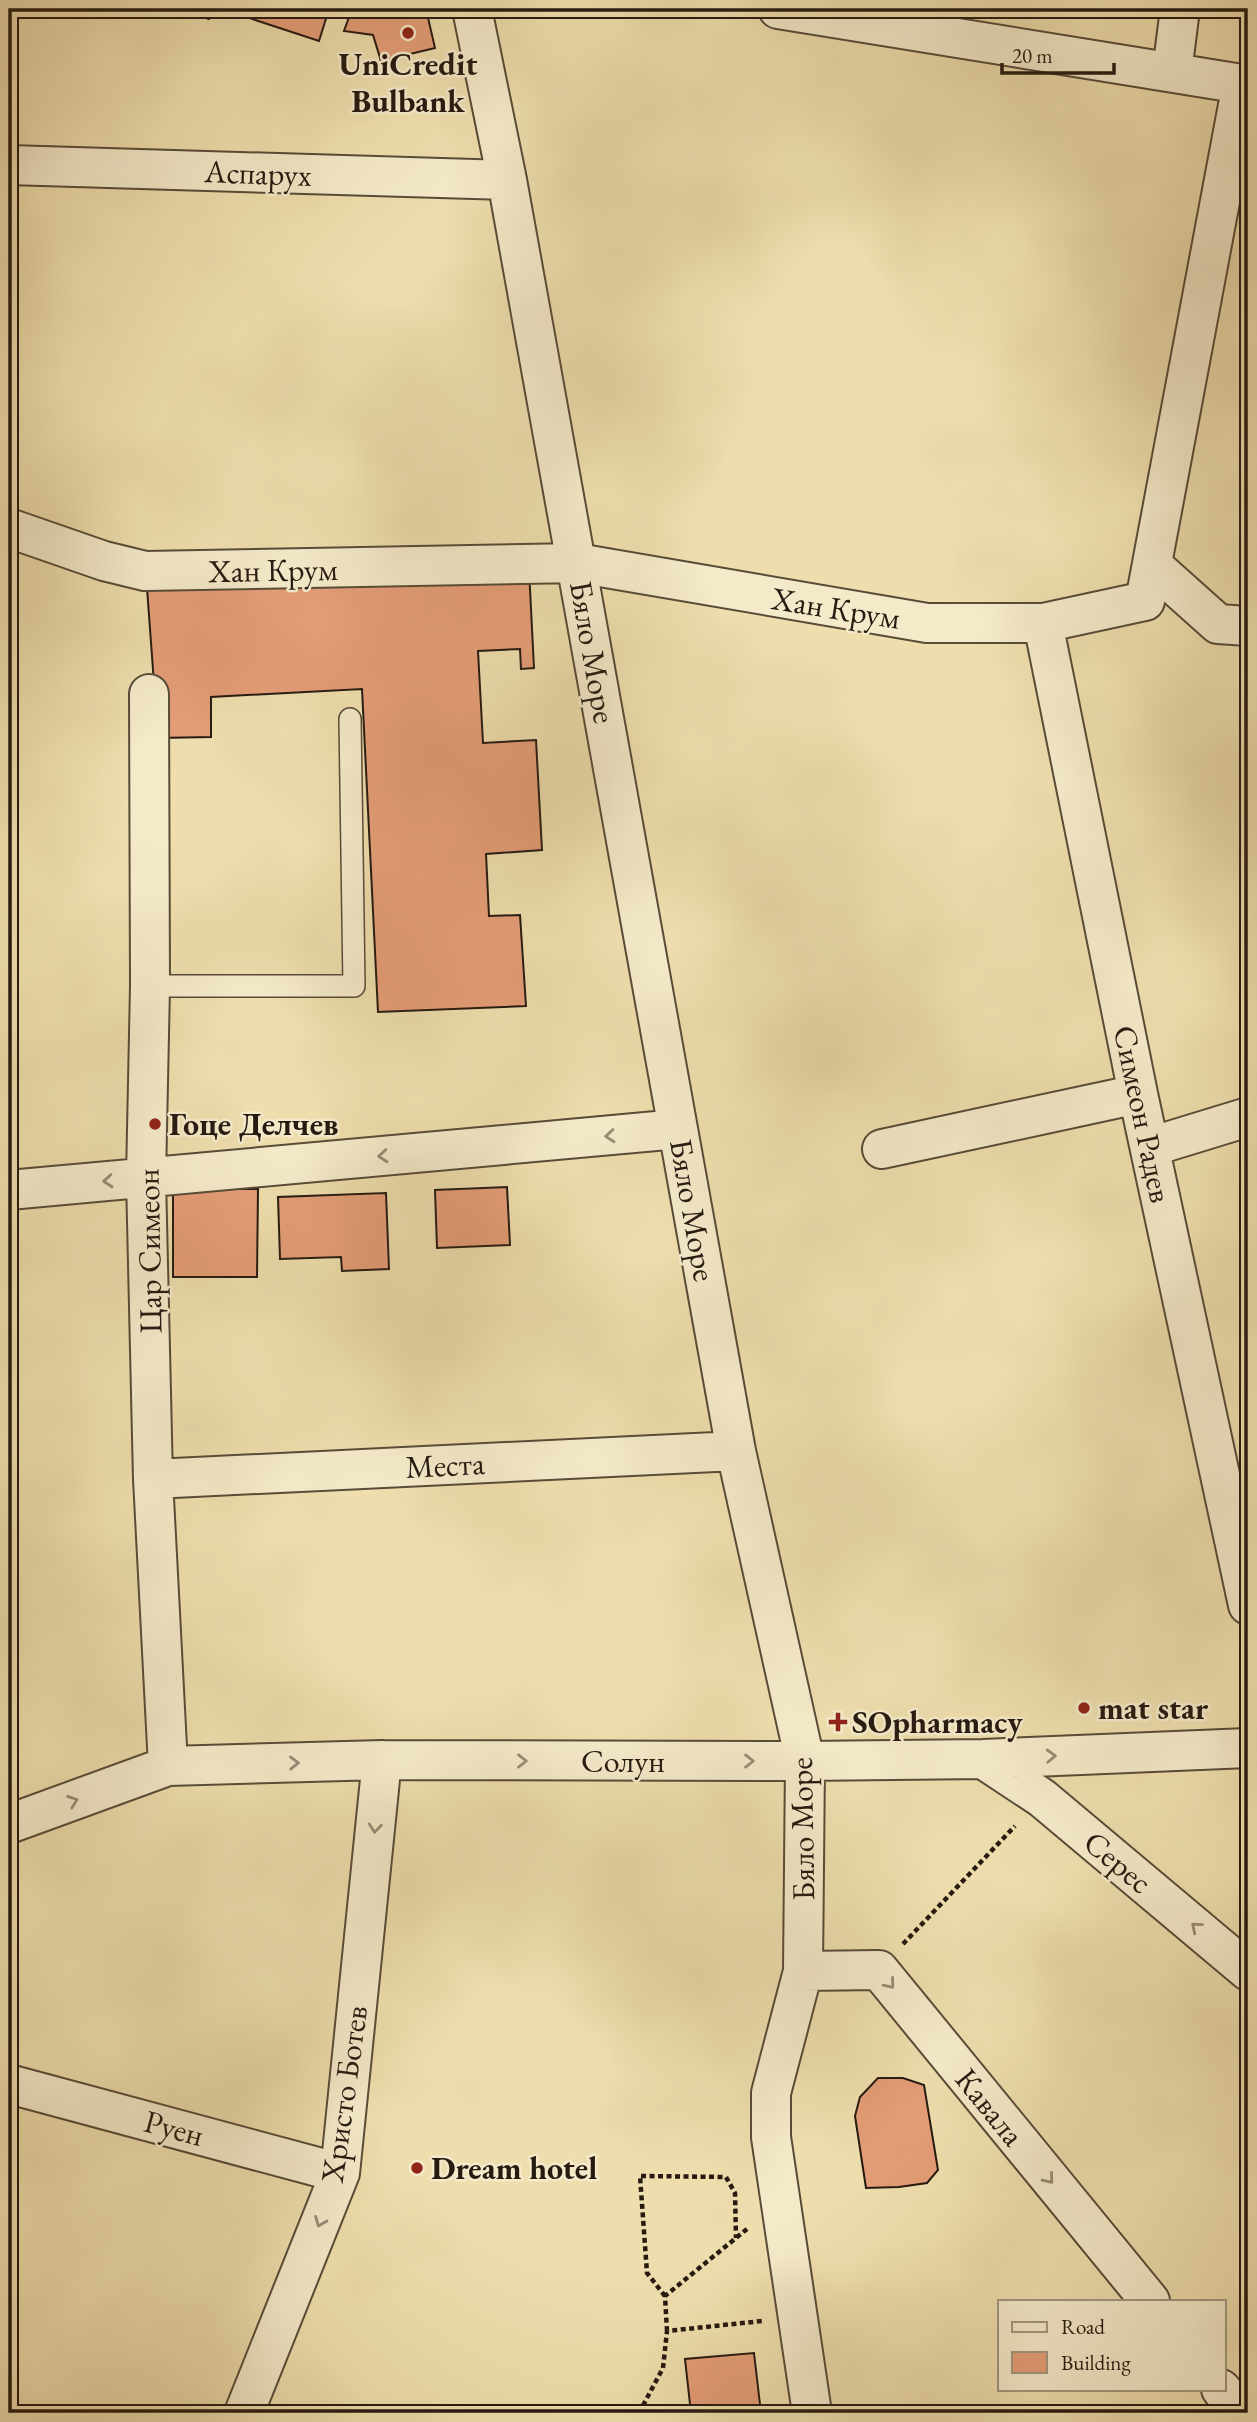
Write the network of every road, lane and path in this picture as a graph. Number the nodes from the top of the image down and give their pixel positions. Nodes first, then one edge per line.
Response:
1 (472, 9) edge
2 (778, 9) edge
3 (1180, 9) edge
4 (1172, 72) junction
5 (1245, 85) edge
6 (9, 165) edge
7 (507, 180) junction
8 (9, 528) edge
9 (577, 563) junction
10 (1152, 565) junction
11 (1043, 623) junction
12 (1248, 626) edge
13 (149, 694) dead end
14 (349, 719) dead end
15 (150, 986) junction
16 (1138, 1094) junction
17 (1248, 1116) edge
18 (678, 1129) junction
19 (1150, 1147) junction
20 (882, 1149) dead end
21 (146, 1178) junction
22 (9, 1190) edge
23 (736, 1451) junction
24 (153, 1479) junction
25 (1248, 1605) edge
26 (1248, 1748) edge
27 (983, 1759) junction
28 (382, 1760) junction
29 (805, 1762) junction
30 (168, 1766) junction
31 (1042, 1798) junction
32 (9, 1824) edge
33 (878, 1970) junction
34 (803, 1971) junction
35 (1248, 1971) edge
36 (9, 2084) edge
37 (340, 2173) junction
38 (780, 2202) junction
39 (736, 2238) junction
40 (665, 2296) junction
41 (1149, 2300) edge
42 (796, 2318) junction
43 (667, 2331) junction
44 (1222, 2390) edge
45 (244, 2413) edge
46 (639, 2413) edge
47 (813, 2413) edge
48 (1241, 2413) edge

1 - 7 street, Бяло Море
2 - 4 street
3 - 4 street
4 - 5 street
5 - 10 street, Хан Крум
6 - 7 street, Аспарух
7 - 9 street, Бяло Море
8 - 9 street, Хан Крум
9 - 11 street, Хан Крум
9 - 18 street, Бяло Море
10 - 11 street, Хан Крум
10 - 12 street
11 - 16 street, Симеон Радев
13 - 15 street, Цар Симеон
14 - 15 lane
15 - 21 street, Цар Симеон
16 - 19 street, Симеон Радев
16 - 20 street
17 - 19 street
18 -> 21 street
18 - 23 street, Бяло Море
19 - 25 street, Симеон Радев
21 -> 22 street
21 - 24 street, Цар Симеон
23 - 24 street, Места
23 - 29 street, Бяло Море
24 - 30 street, Цар Симеон
27 -> 26 street, Солун
27 - 29 street, Солун
27 - 31 street, Серес
28 -> 29 street, Солун
30 -> 28 street, Солун
28 -> 37 street, Христо Ботев
29 - 34 street, Бяло Море
32 -> 30 street, Солун
31 - 33 path
35 -> 31 street, Серес
33 - 34 street
33 -> 41 street, Кавала
34 - 38 street, Бяло Море
36 - 37 street, Руен
37 -> 45 street, Христо Ботев
38 - 39 path
38 - 42 street, Бяло Море
39 - 40 path
39 - 40 path
40 - 43 path
42 - 43 path
42 - 47 street, Бяло Море
43 - 46 path
44 - 48 street

